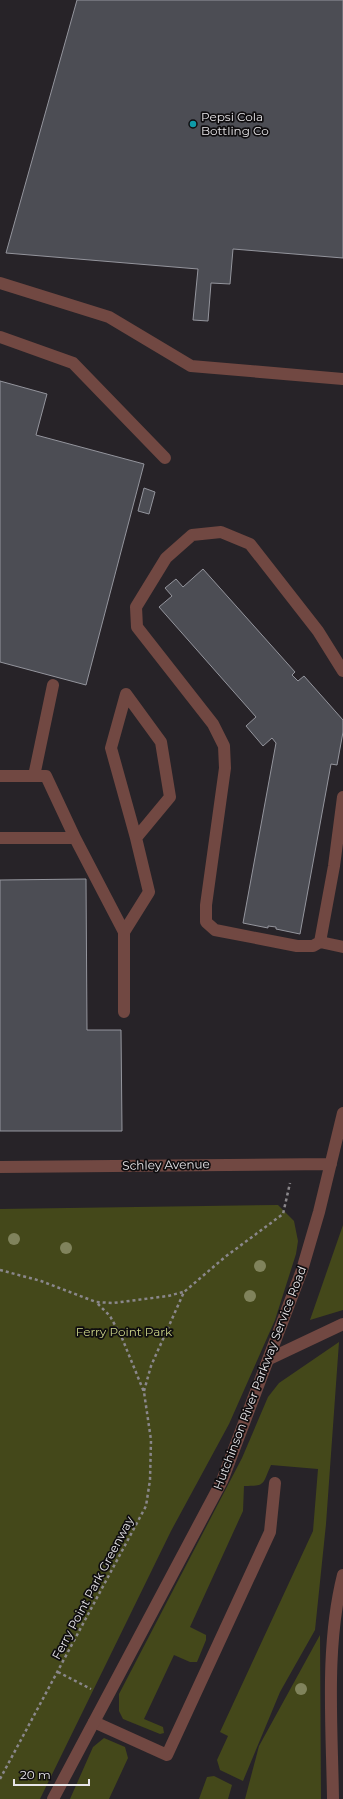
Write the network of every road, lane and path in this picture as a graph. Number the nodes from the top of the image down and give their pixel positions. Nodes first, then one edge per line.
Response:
1 (0, 283) edge
2 (0, 337) edge
3 (343, 379) edge
4 (165, 458) dead end
5 (343, 670) edge
6 (53, 684) dead end
7 (0, 776) edge
8 (34, 776) junction
9 (343, 797) edge
10 (0, 838) edge
11 (76, 838) junction
12 (136, 838) junction
13 (124, 932) junction
14 (320, 942) junction
15 (343, 947) edge
16 (124, 1012) dead end
17 (343, 1113) edge
18 (331, 1164) junction
19 (0, 1167) edge
20 (286, 1203) dead end
21 (0, 1270) edge
22 (184, 1292) junction
23 (96, 1302) junction
24 (343, 1324) edge
25 (269, 1359) junction
26 (144, 1392) junction
27 (275, 1484) dead end
28 (343, 1575) edge
29 (58, 1672) junction
30 (107, 1697) junction
31 (94, 1722) junction
32 (0, 1779) edge
33 (53, 1799) edge
34 (333, 1799) edge

1 - 3 street
2 - 4 street
5 - 14 street
6 - 8 street
7 - 8 street
8 - 11 street
9 - 14 street
10 - 11 street
11 - 13 street
12 - 12 street
12 - 13 street
13 - 16 street
14 - 15 street
17 - 18 street, Hutchinson River Parkway Service Road
18 - 19 street, Schley Avenue
18 - 25 street, Hutchinson River Parkway Service Road
20 - 22 path, Ferry Point Park Greenway
21 - 23 path, Ferry Point Park Greenway
22 - 23 path, Ferry Point Park Greenway
22 - 26 path, Ferry Point Park Greenway
23 - 26 path, Ferry Point Park Greenway
24 - 25 street
25 - 30 street, Hutchinson River Parkway Service Road
26 - 29 path, Ferry Point Park Greenway
27 - 31 street
28 - 34 street
29 - 30 path
29 - 32 path, Ferry Point Park Greenway
30 - 31 street, Hutchinson River Parkway Service Road
31 - 33 street, Hutchinson River Parkway Service Road

